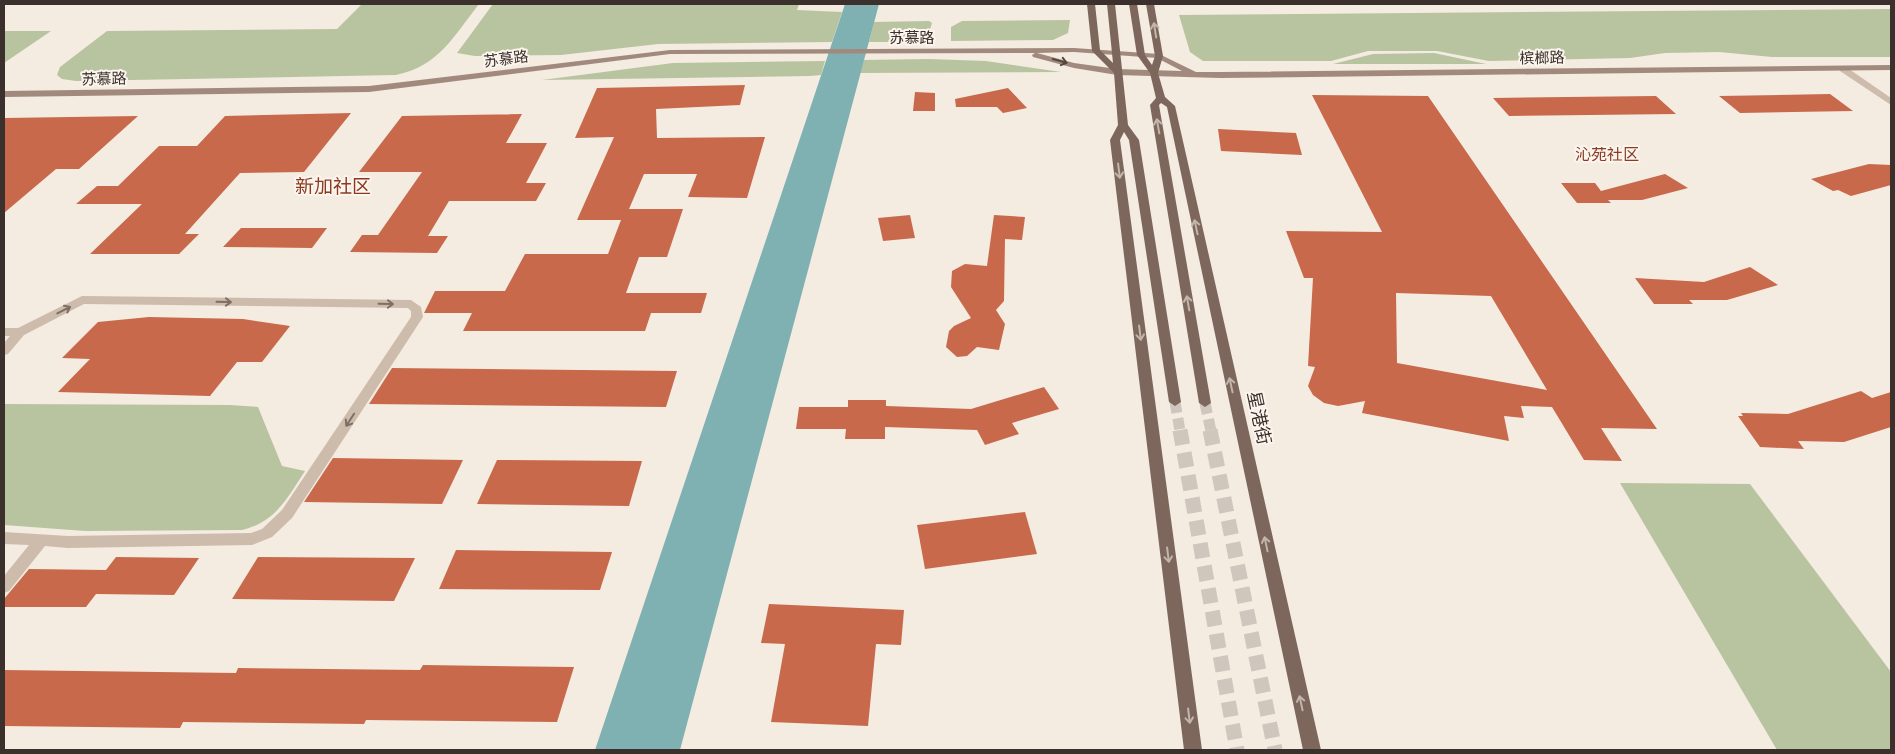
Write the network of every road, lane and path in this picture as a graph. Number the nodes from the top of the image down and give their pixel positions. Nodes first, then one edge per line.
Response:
1 (1091, 4) edge
2 (1111, 4) edge
3 (1133, 4) edge
4 (1150, 4) edge
5 (1012, 51) junction
6 (1096, 52) junction
7 (1116, 53) junction
8 (1141, 55) junction
9 (1159, 56) junction
10 (1891, 68) edge
11 (1843, 69) junction
12 (1117, 72) junction
13 (1154, 72) junction
14 (1194, 74) junction
15 (4, 94) edge
16 (1161, 98) junction
17 (1891, 102) edge
18 (1123, 125) junction
19 (4, 332) edge
20 (20, 332) junction
21 (4, 351) edge
22 (1175, 402) tunnel mouth
23 (1205, 403) tunnel mouth
24 (4, 538) edge
25 (42, 540) junction
26 (4, 587) edge
27 (1193, 750) edge
28 (1312, 750) edge

1 - 6 main road
2 - 7 main road
3 - 8 main road, 星港街
9 -> 4 main road
5 - 6 main road, 苏慕路
5 -> 12 main road, 苏慕路
5 - 15 main road, 苏慕路
6 - 7 main road, 苏慕路
6 - 12 main road
7 - 8 main road, 苏慕路
7 - 12 main road
8 - 9 main road, 苏慕路
8 - 13 main road, 星港街
9 - 13 main road
9 - 14 main road, 苏慕路
10 - 11 main road, 槟榔路
11 - 14 main road, 槟榔路
11 - 17 street
12 - 13 main road, 苏慕路
12 - 18 main road
13 - 14 main road, 苏慕路
13 - 16 main road, 星港街
23 -> 16 main road, 星港街
28 -> 16 main road, 星港街
18 - 22 main road
18 -> 27 main road
19 - 20 street
20 - 21 street
20 -> 25 street
24 - 25 street
25 - 26 street

